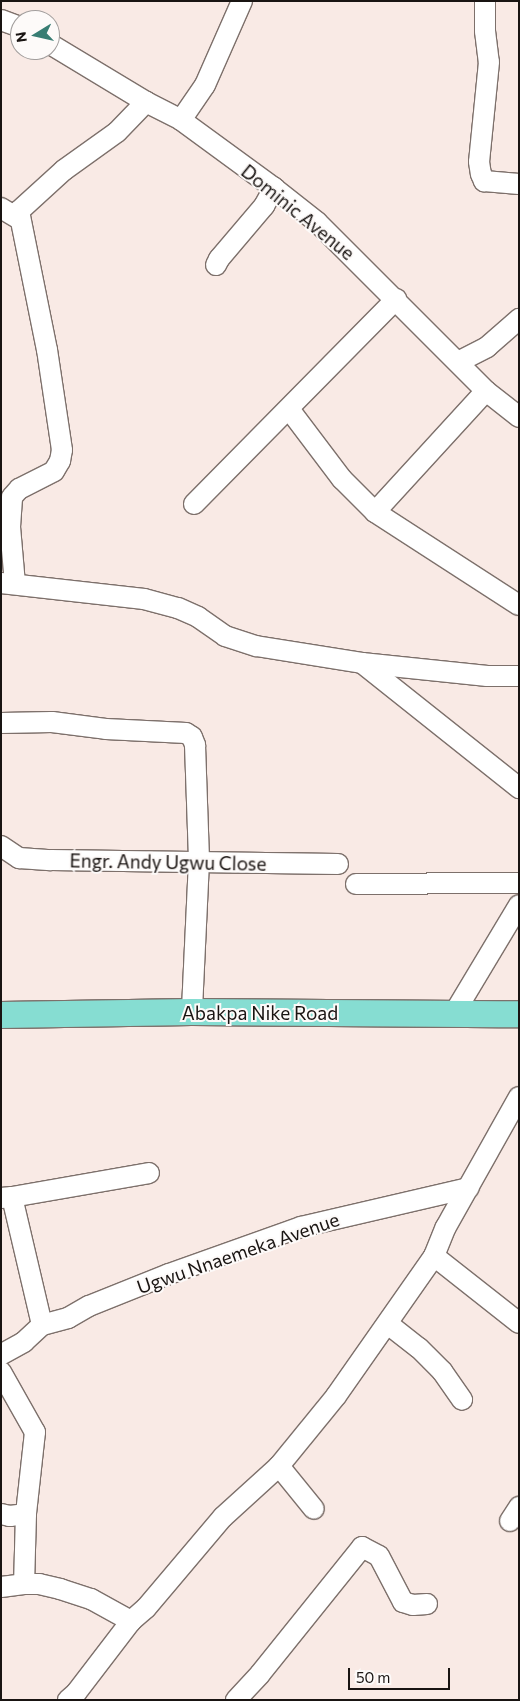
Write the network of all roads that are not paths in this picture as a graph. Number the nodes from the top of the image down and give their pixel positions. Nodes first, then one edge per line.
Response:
1 (242, 1) edge
2 (485, 1) edge
3 (60, 50) edge
4 (146, 102) junction
5 (181, 120) junction
6 (519, 184) edge
7 (274, 188) junction
8 (1, 208) edge
9 (19, 219) junction
10 (216, 265) dead end
11 (396, 299) junction
12 (519, 319) edge
13 (458, 362) junction
14 (486, 391) junction
15 (289, 409) junction
16 (519, 417) edge
17 (194, 504) dead end
18 (375, 512) junction
19 (8, 584) edge
20 (519, 605) edge
21 (362, 663) junction
22 (519, 676) edge
23 (1, 723) edge
24 (519, 788) edge
25 (1, 846) edge
26 (198, 861) junction
27 (338, 864) dead end
28 (519, 883) edge
29 (356, 884) dead end
30 (519, 906) edge
31 (192, 1012) junction
32 (519, 1014) edge
33 (1, 1015) edge
34 (453, 1015) junction
35 (519, 1097) edge
36 (149, 1174) dead end
37 (469, 1188) junction
38 (7, 1197) edge
39 (434, 1256) junction
40 (40, 1316) junction
41 (519, 1323) edge
42 (388, 1324) junction
43 (1, 1355) edge
44 (1, 1372) edge
45 (462, 1400) dead end
46 (279, 1466) junction
47 (314, 1509) dead end
48 (1, 1514) edge
49 (26, 1514) junction
50 (24, 1584) junction
51 (1, 1588) edge
52 (427, 1604) dead end
53 (131, 1621) junction
54 (78, 1697) edge
55 (236, 1700) edge

1 - 5 street
2 - 6 street
3 - 4 street, Dominic Avenue
4 - 5 street, Dominic Avenue
4 - 9 street
5 - 7 street, Dominic Avenue
7 - 10 street
7 - 11 street, Dominic Avenue
8 - 9 street
9 - 19 street
11 - 13 street, Dominic Avenue
11 - 15 street
12 - 13 street
13 - 14 street, Dominic Avenue
14 - 16 street, Dominic Avenue
14 - 18 street
15 - 17 street
15 - 18 street
18 - 20 street
19 - 21 street
21 - 22 street
21 - 24 street
23 - 26 street
25 - 26 street, Engr. Andy Ugwu Close
26 - 27 street, Engr. Andy Ugwu Close
26 - 31 street
28 - 29 street
30 - 34 street
31 - 33 main road, Abakpa Nike Road
31 - 34 main road, Abakpa Nike Road
32 - 34 main road, Abakpa Nike Road
35 - 37 street
36 - 38 street
37 - 39 street
37 - 40 street, Ugwu Nnaemeka Avenue
38 - 40 street
39 - 41 street
39 - 42 street
40 - 43 street
42 - 45 street
42 - 46 street
44 - 49 street
46 - 47 street
46 - 53 street
48 - 49 street
49 - 50 street
50 - 51 street
50 - 53 street
52 - 55 street
53 - 54 street

